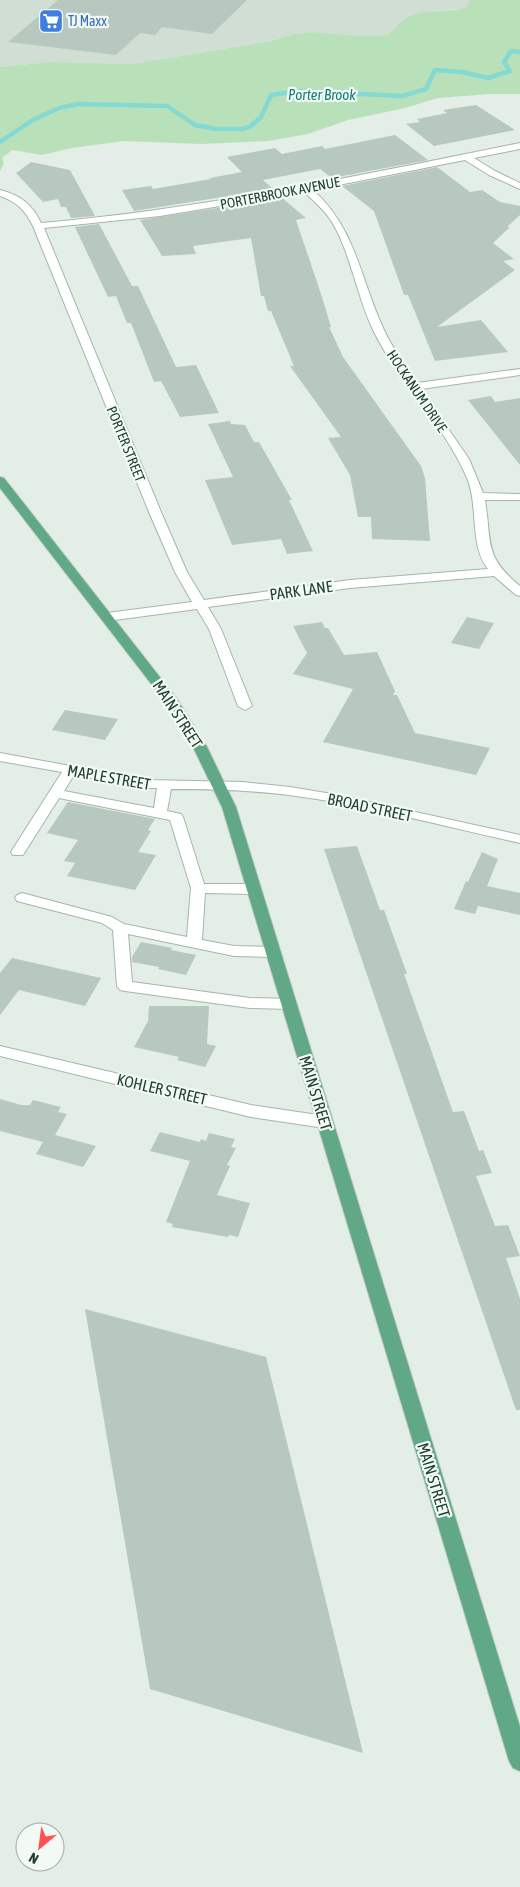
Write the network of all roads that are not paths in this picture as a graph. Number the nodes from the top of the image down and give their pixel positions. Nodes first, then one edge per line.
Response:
1 (520, 146) edge
2 (466, 156) junction
3 (520, 186) edge
4 (305, 188) junction
5 (0, 194) edge
6 (38, 226) junction
7 (520, 372) edge
8 (412, 387) junction
9 (0, 480) edge
10 (478, 496) junction
11 (520, 497) edge
12 (496, 572) junction
13 (520, 592) edge
14 (200, 604) junction
15 (107, 616) junction
16 (245, 706) dead end
17 (0, 757) edge
18 (70, 770) junction
19 (219, 785) junction
20 (164, 786) junction
21 (55, 793) junction
22 (160, 814) junction
23 (520, 839) edge
24 (18, 852) dead end
25 (198, 888) junction
26 (254, 889) junction
27 (22, 898) dead end
28 (120, 928) junction
29 (194, 943) junction
30 (273, 952) junction
31 (289, 1004) junction
32 (0, 1051) edge
33 (325, 1122) junction
34 (520, 1761) edge

1 - 2 street, PORTERBROOK AVENUE
2 - 3 street
2 - 4 street, PORTERBROOK AVENUE
4 - 6 street, PORTERBROOK AVENUE
4 - 8 street, HOCKANUM DRIVE
5 - 6 street, PORTER STREET
6 - 14 street, PORTER STREET
7 - 8 street
8 - 10 street, HOCKANUM DRIVE
9 - 15 main road, MAIN STREET
10 - 11 street
10 - 12 street, HOCKANUM DRIVE
12 - 13 street, HOCKANUM DRIVE
12 - 14 street, PARK LANE
14 - 15 street, PARK LANE
14 - 16 street, PORTER STREET
15 - 19 main road, MAIN STREET
17 - 18 street, MAPLE STREET
18 - 20 street, MAPLE STREET
18 - 21 street
19 - 20 street, MAPLE STREET
19 - 23 street, BROAD STREET
19 - 26 main road, MAIN STREET
20 - 22 street
21 - 22 street
21 - 24 street
22 - 25 street
25 - 26 street
25 - 29 street
26 - 30 main road, MAIN STREET
27 - 28 street
28 - 29 street
28 - 31 street
29 - 30 street
30 - 31 main road, MAIN STREET
31 - 33 main road, MAIN STREET
32 - 33 street, KOHLER STREET
33 - 34 main road, MAIN STREET

